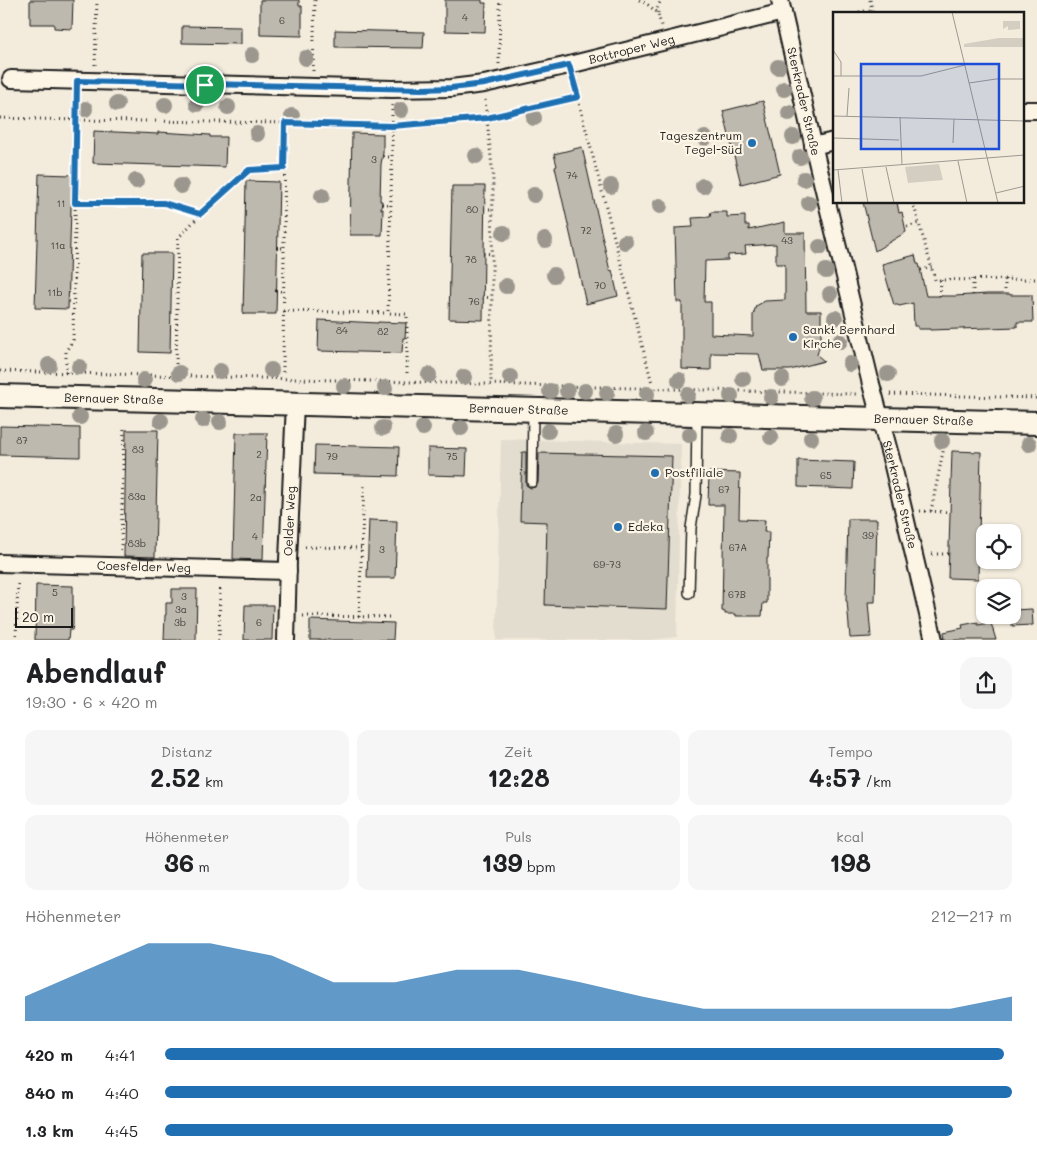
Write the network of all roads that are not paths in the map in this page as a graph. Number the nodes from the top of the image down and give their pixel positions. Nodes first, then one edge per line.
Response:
1 (782, 6) edge
2 (7, 80) dead end
3 (1024, 110) edge
4 (1037, 110) edge
5 (833, 141) edge
6 (813, 146) junction
7 (0, 396) edge
8 (295, 403) junction
9 (533, 409) junction
10 (698, 414) junction
11 (880, 419) junction
12 (1037, 423) edge
13 (532, 482) dead end
14 (0, 563) edge
15 (288, 571) junction
16 (689, 593) dead end
17 (286, 640) edge
18 (934, 640) edge

1 - 2 street, Bottroper Weg
1 - 6 street, Sterkrader Straße
3 - 4 street
5 - 6 street
6 - 11 street, Sterkrader Straße
7 - 8 main road, Bernauer Straße
8 - 9 main road, Bernauer Straße
8 - 15 street, Oelder Weg
9 - 10 main road, Bernauer Straße
9 - 13 lane
10 - 11 main road, Bernauer Straße
10 - 16 lane
11 - 12 main road, Bernauer Straße
11 - 18 street, Sterkrader Straße
14 - 15 street, Coesfelder Weg
15 - 17 street, Oelder Weg

